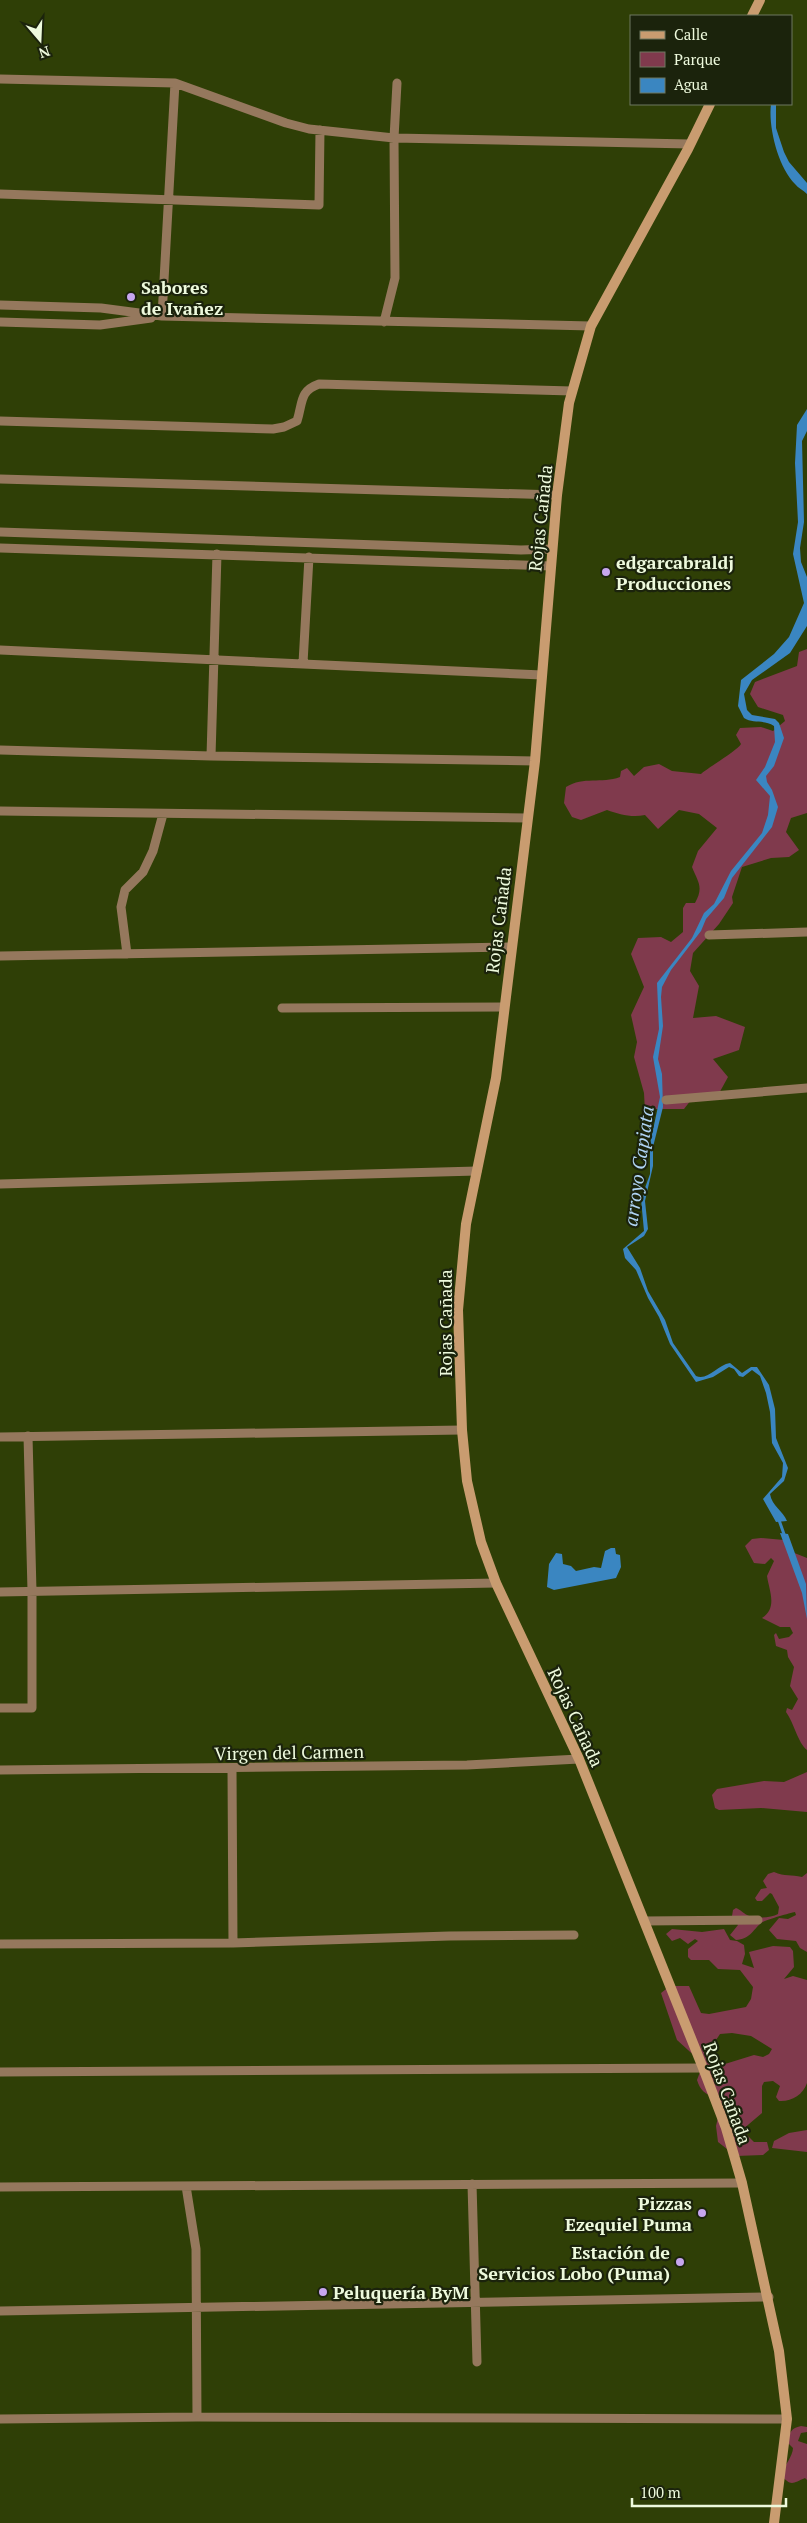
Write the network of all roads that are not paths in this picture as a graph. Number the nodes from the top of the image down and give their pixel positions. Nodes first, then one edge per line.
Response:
1 (760, 0) edge
2 (752, 15) edge
3 (0, 79) edge
4 (397, 83) dead end
5 (175, 84) junction
6 (710, 105) edge
7 (320, 130) junction
8 (394, 138) junction
9 (690, 144) junction
10 (0, 194) edge
11 (169, 199) junction
12 (0, 305) edge
13 (162, 316) junction
14 (0, 322) edge
15 (384, 322) junction
16 (591, 326) junction
17 (572, 391) junction
18 (0, 421) edge
19 (0, 479) edge
20 (557, 495) junction
21 (0, 532) edge
22 (0, 548) edge
23 (552, 549) junction
24 (217, 554) junction
25 (309, 557) junction
26 (551, 566) junction
27 (0, 650) edge
28 (214, 659) junction
29 (303, 663) junction
30 (542, 674) junction
31 (0, 750) edge
32 (211, 756) junction
33 (535, 761) junction
34 (0, 811) edge
35 (163, 814) junction
36 (527, 818) junction
37 (807, 932) edge
38 (709, 935) dead end
39 (510, 946) junction
40 (126, 954) junction
41 (0, 956) edge
42 (504, 1007) junction
43 (282, 1008) dead end
44 (807, 1088) edge
45 (666, 1100) dead end
46 (477, 1171) junction
47 (0, 1184) edge
48 (462, 1430) junction
49 (0, 1436) edge
50 (28, 1436) junction
51 (496, 1583) junction
52 (32, 1591) junction
53 (0, 1592) edge
54 (0, 1708) edge
55 (579, 1759) junction
56 (232, 1769) junction
57 (0, 1770) edge
58 (758, 1920) dead end
59 (644, 1921) junction
60 (574, 1935) dead end
61 (232, 1943) junction
62 (0, 1944) edge
63 (703, 2068) junction
64 (0, 2072) edge
65 (742, 2183) junction
66 (472, 2184) junction
67 (186, 2186) junction
68 (0, 2188) edge
69 (769, 2296) junction
70 (475, 2302) junction
71 (196, 2307) junction
72 (0, 2311) edge
73 (477, 2362) dead end
74 (197, 2417) junction
75 (0, 2419) edge
76 (787, 2419) junction
77 (774, 2523) edge

1 - 2 main road
3 - 5 street
4 - 8 street
5 - 7 street
5 - 11 street
6 - 9 main road, Rojas Cañada
7 - 8 street
7 - 11 street
8 - 9 street
8 - 15 street
9 - 16 main road, Rojas Cañada
10 - 11 street
11 - 13 street
12 - 13 street
13 - 14 street
13 - 15 street
15 - 16 street
16 - 17 main road, Rojas Cañada
17 - 18 street
17 - 20 main road, Rojas Cañada
19 - 20 street
20 - 23 main road, Rojas Cañada
21 - 23 street
22 - 24 street
23 - 26 main road, Rojas Cañada
24 - 25 street
24 - 28 street
25 - 26 street
25 - 29 street
26 - 30 main road, Rojas Cañada
27 - 28 street
28 - 29 street
28 - 32 street
29 - 30 street
30 - 33 main road, Rojas Cañada
31 - 32 street
32 - 33 street
33 - 36 main road, Rojas Cañada
34 - 35 street
35 - 36 street
35 - 40 street
36 - 39 main road, Rojas Cañada
37 - 38 street
39 - 40 street
39 - 42 main road, Rojas Cañada
40 - 41 street
42 - 43 street
42 - 46 main road, Rojas Cañada
44 - 45 street
46 - 47 street
46 - 48 main road, Rojas Cañada
48 - 50 street
48 - 51 main road, Rojas Cañada
49 - 50 street
50 - 52 street
51 - 52 street
51 - 55 main road, Rojas Cañada
52 - 53 street
52 - 54 street
55 - 56 street, Virgen del Carmen
55 - 59 main road, Rojas Cañada
56 - 57 street, Virgen del Carmen
56 - 61 street
58 - 59 street
59 - 63 main road, Rojas Cañada
60 - 61 street
61 - 62 street
63 - 64 street
63 - 65 main road, Rojas Cañada
65 - 66 street
65 - 69 main road, Rojas Cañada
66 - 67 street
66 - 70 street
67 - 68 street
67 - 71 street
69 - 70 street
69 - 76 main road, Rojas Cañada
70 - 71 street
70 - 73 street
71 - 72 street
71 - 74 street
74 - 75 street
74 - 76 street
76 - 77 main road, Rojas Cañada

